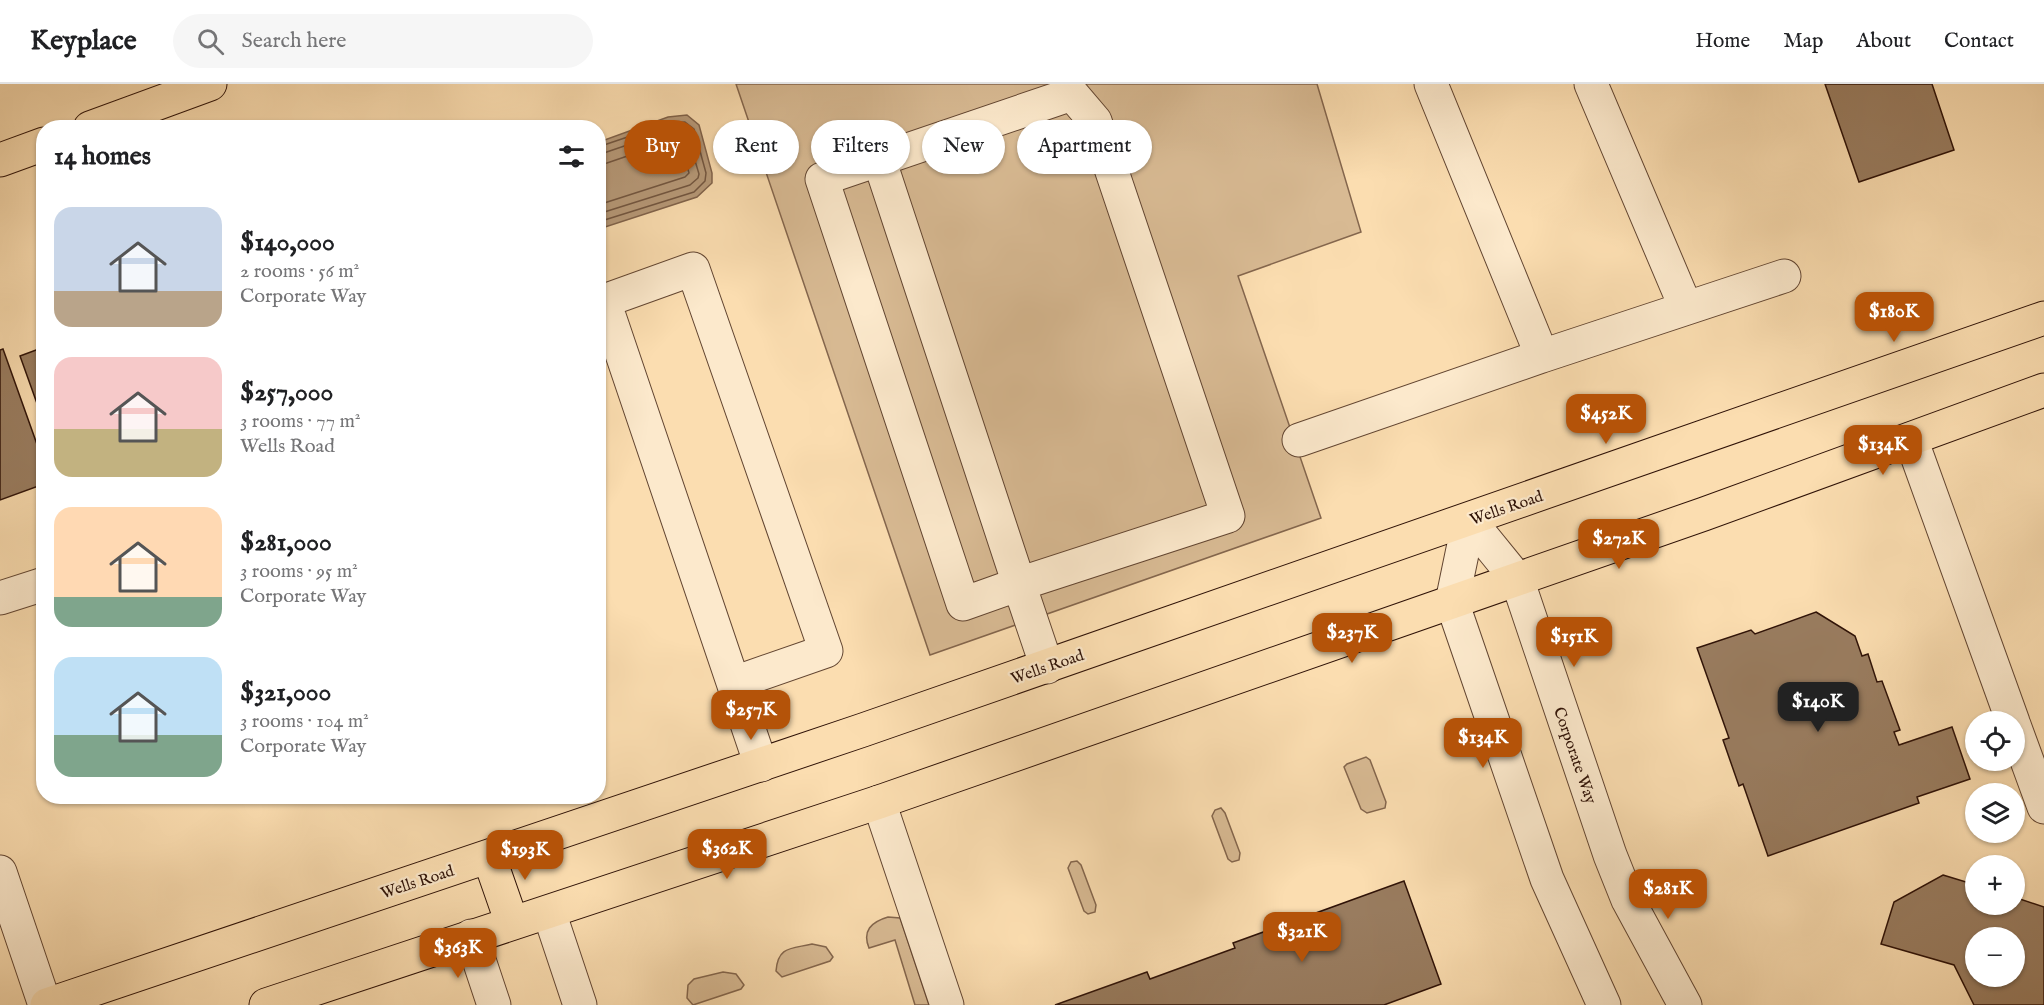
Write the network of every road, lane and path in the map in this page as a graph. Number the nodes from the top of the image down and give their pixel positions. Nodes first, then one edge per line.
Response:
1 (210, 84) edge
2 (1431, 84) edge
3 (1591, 84) edge
4 (112, 120) edge
5 (36, 147) edge
6 (910, 149) edge
7 (0, 160) edge
8 (836, 174) edge
9 (884, 174) edge
10 (1784, 276) dead end
11 (606, 300) edge
12 (606, 307) edge
13 (1686, 308) junction
14 (2044, 318) edge
15 (1542, 356) junction
16 (2044, 390) edge
17 (1911, 439) junction
18 (1299, 440) dead end
19 (1468, 520) junction
20 (1517, 579) junction
21 (1019, 584) junction
22 (36, 587) edge
23 (0, 598) edge
24 (1452, 602) junction
25 (1047, 666) junction
26 (734, 683) junction
27 (2010, 711) edge
28 (2025, 754) edge
29 (761, 765) junction
30 (879, 802) junction
31 (2044, 807) edge
32 (489, 857) junction
33 (0, 872) edge
34 (549, 912) junction
35 (512, 923) junction
36 (471, 936) junction
37 (46, 1005) edge
38 (266, 1005) edge
39 (494, 1005) edge
40 (580, 1005) edge
41 (947, 1005) edge
42 (1604, 1005) edge
43 (1685, 1005) edge

1 - 4 main road
2 - 15 street
3 - 13 street
5 - 7 main road
6 - 21 street
8 - 21 street
9 - 21 street
10 - 13 street
11 - 26 street
12 - 26 street
13 - 15 street
14 - 19 main road, Wells Road
15 - 18 street
16 - 17 main road
17 - 20 main road
17 - 27 street
19 - 20 street, Corporate Way
19 - 24 street
19 - 25 main road, Wells Road
20 - 24 main road
20 - 43 street, Corporate Way
21 - 25 street
22 - 23 street
24 - 30 main road
24 - 42 street
25 - 29 main road, Wells Road
26 - 29 street
28 - 31 street
29 - 32 main road, Wells Road
30 - 34 main road
30 - 41 street
32 - 35 main road
32 - 37 main road, Wells Road
33 - 37 street
34 - 35 main road
34 - 40 street
35 - 36 main road
36 - 38 main road
36 - 39 street

